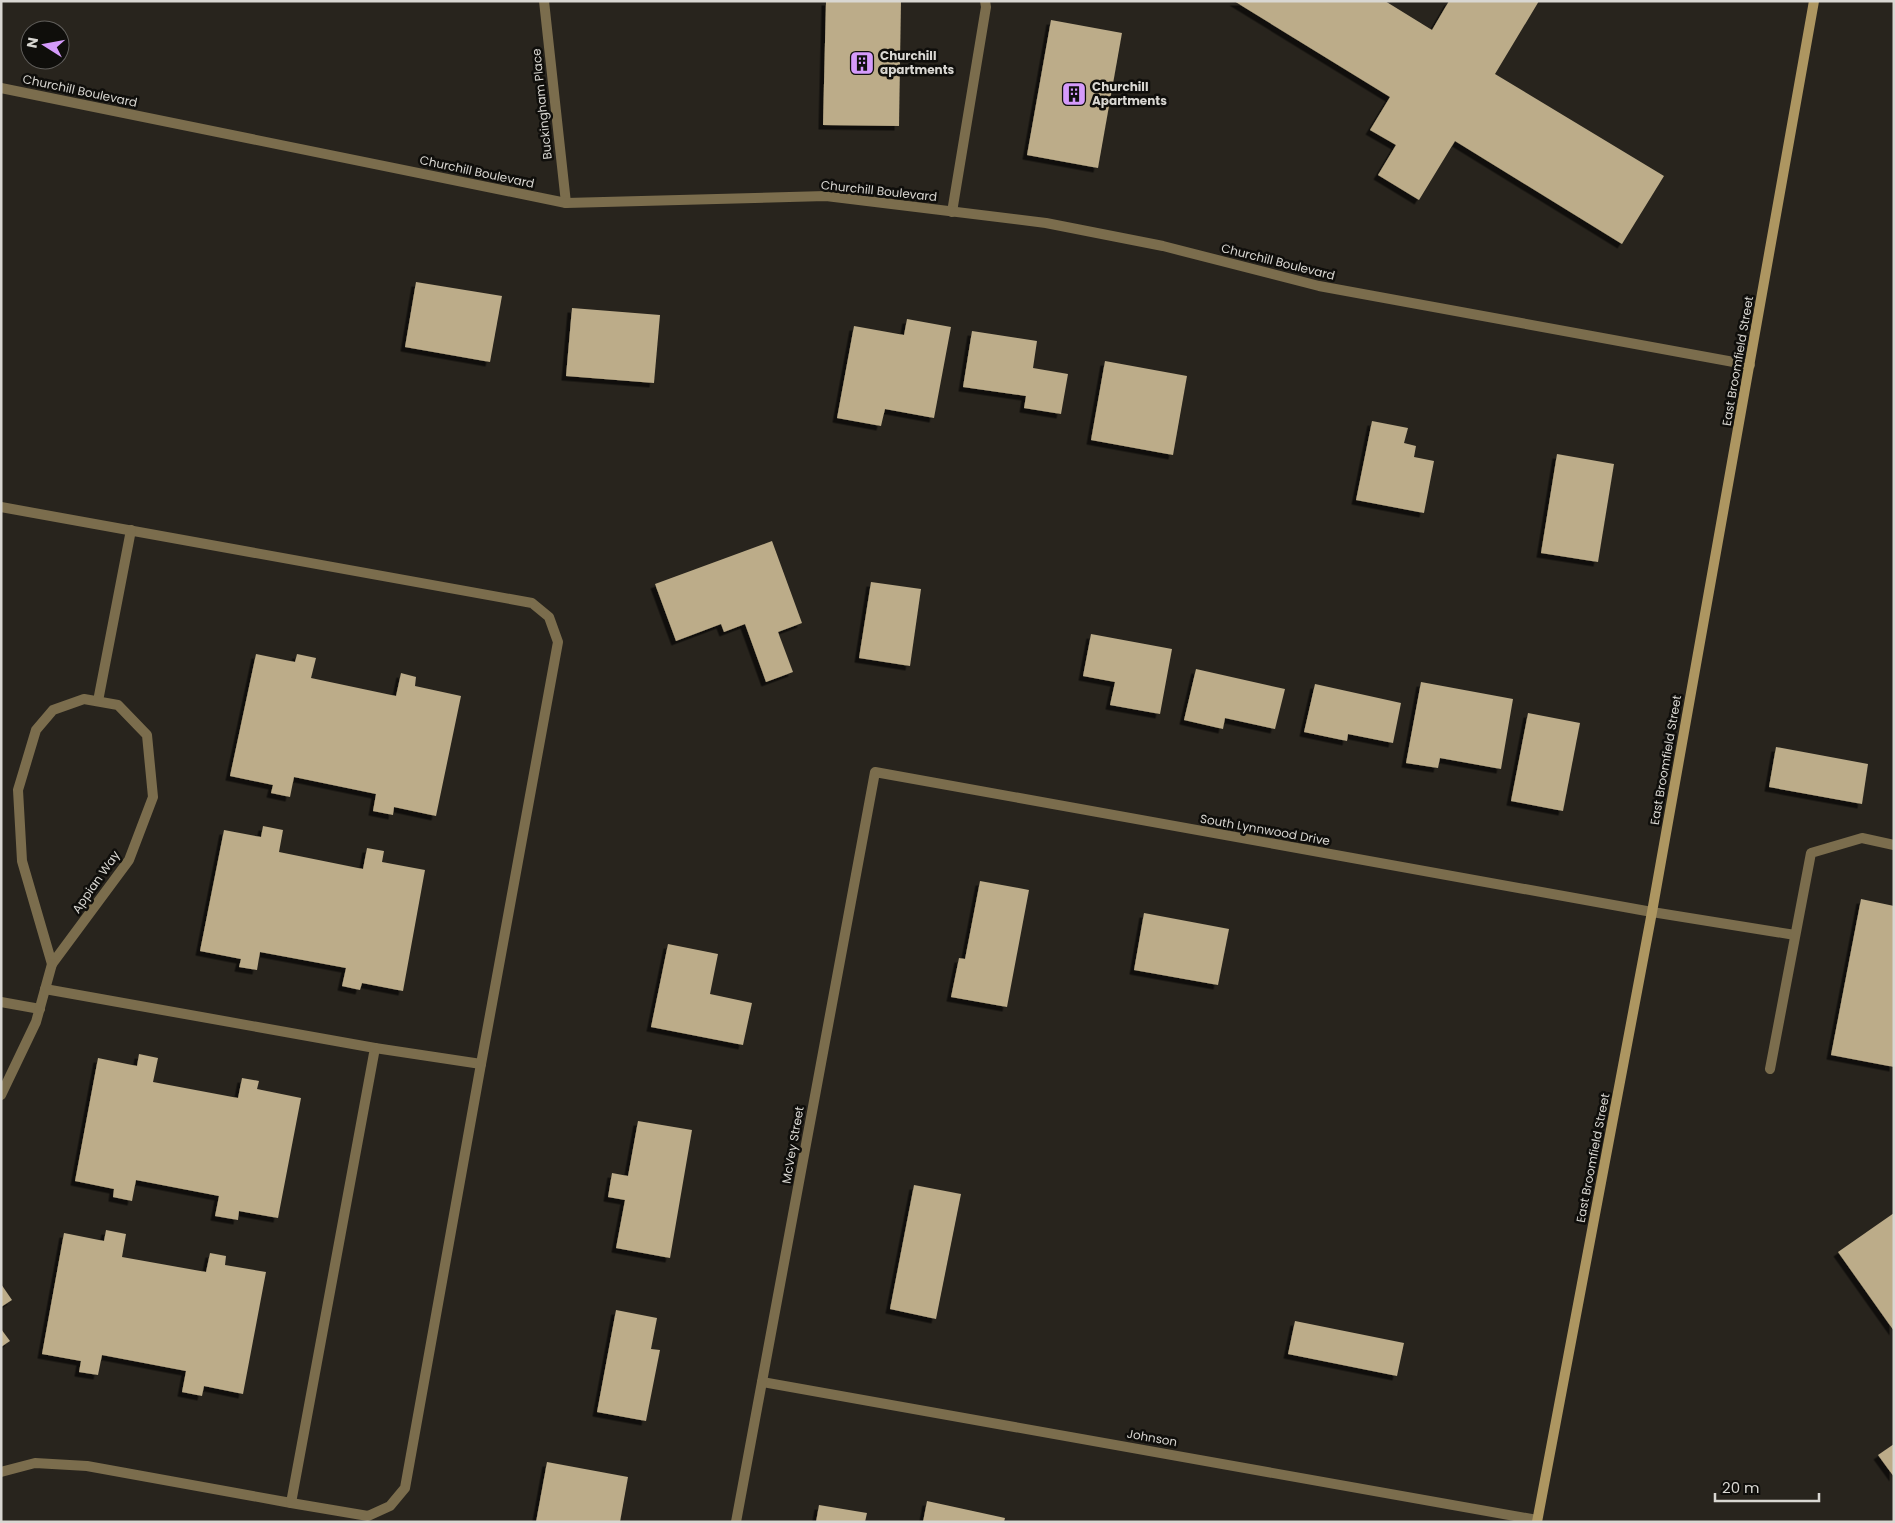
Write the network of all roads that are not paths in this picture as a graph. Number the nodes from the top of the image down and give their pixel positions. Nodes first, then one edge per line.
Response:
1 (544, 1) edge
2 (985, 1) edge
3 (1814, 1) edge
4 (1, 88) edge
5 (566, 203) junction
6 (952, 212) junction
7 (1750, 365) junction
8 (1, 507) edge
9 (131, 530) junction
10 (98, 701) junction
11 (875, 772) joint
12 (1894, 845) edge
13 (1652, 912) junction
14 (1795, 935) junction
15 (52, 964) junction
16 (45, 989) junction
17 (1, 1002) edge
18 (40, 1009) junction
19 (375, 1048) junction
20 (480, 1064) junction
21 (1770, 1069) dead end
22 (1, 1095) edge
23 (762, 1382) junction
24 (1, 1472) edge
25 (291, 1503) junction
26 (1537, 1521) edge
27 (736, 1522) edge

1 - 5 street, Buckingham Place
2 - 6 street
3 - 7 main road, East Broomfield Street
4 - 5 street, Churchill Boulevard
5 - 6 street, Churchill Boulevard
6 - 7 street, Churchill Boulevard
7 - 13 main road, East Broomfield Street
8 - 9 street
9 - 10 street
9 - 20 street
10 - 15 street, Appian Way
10 - 15 street, Appian Way
11 - 13 street, South Lynnwood Drive
11 - 23 street, McVey Street
12 - 14 street
13 - 14 street, South Lynnwood Drive
13 - 26 main road, East Broomfield Street
14 - 21 street
15 - 16 street, Appian Way
16 - 18 street, Appian Way
16 - 19 street
17 - 18 street
18 - 22 street, Appian Way
19 - 20 street
19 - 25 street
20 - 25 street
23 - 26 street, Johnson
23 - 27 street, McVey Street
24 - 25 street

